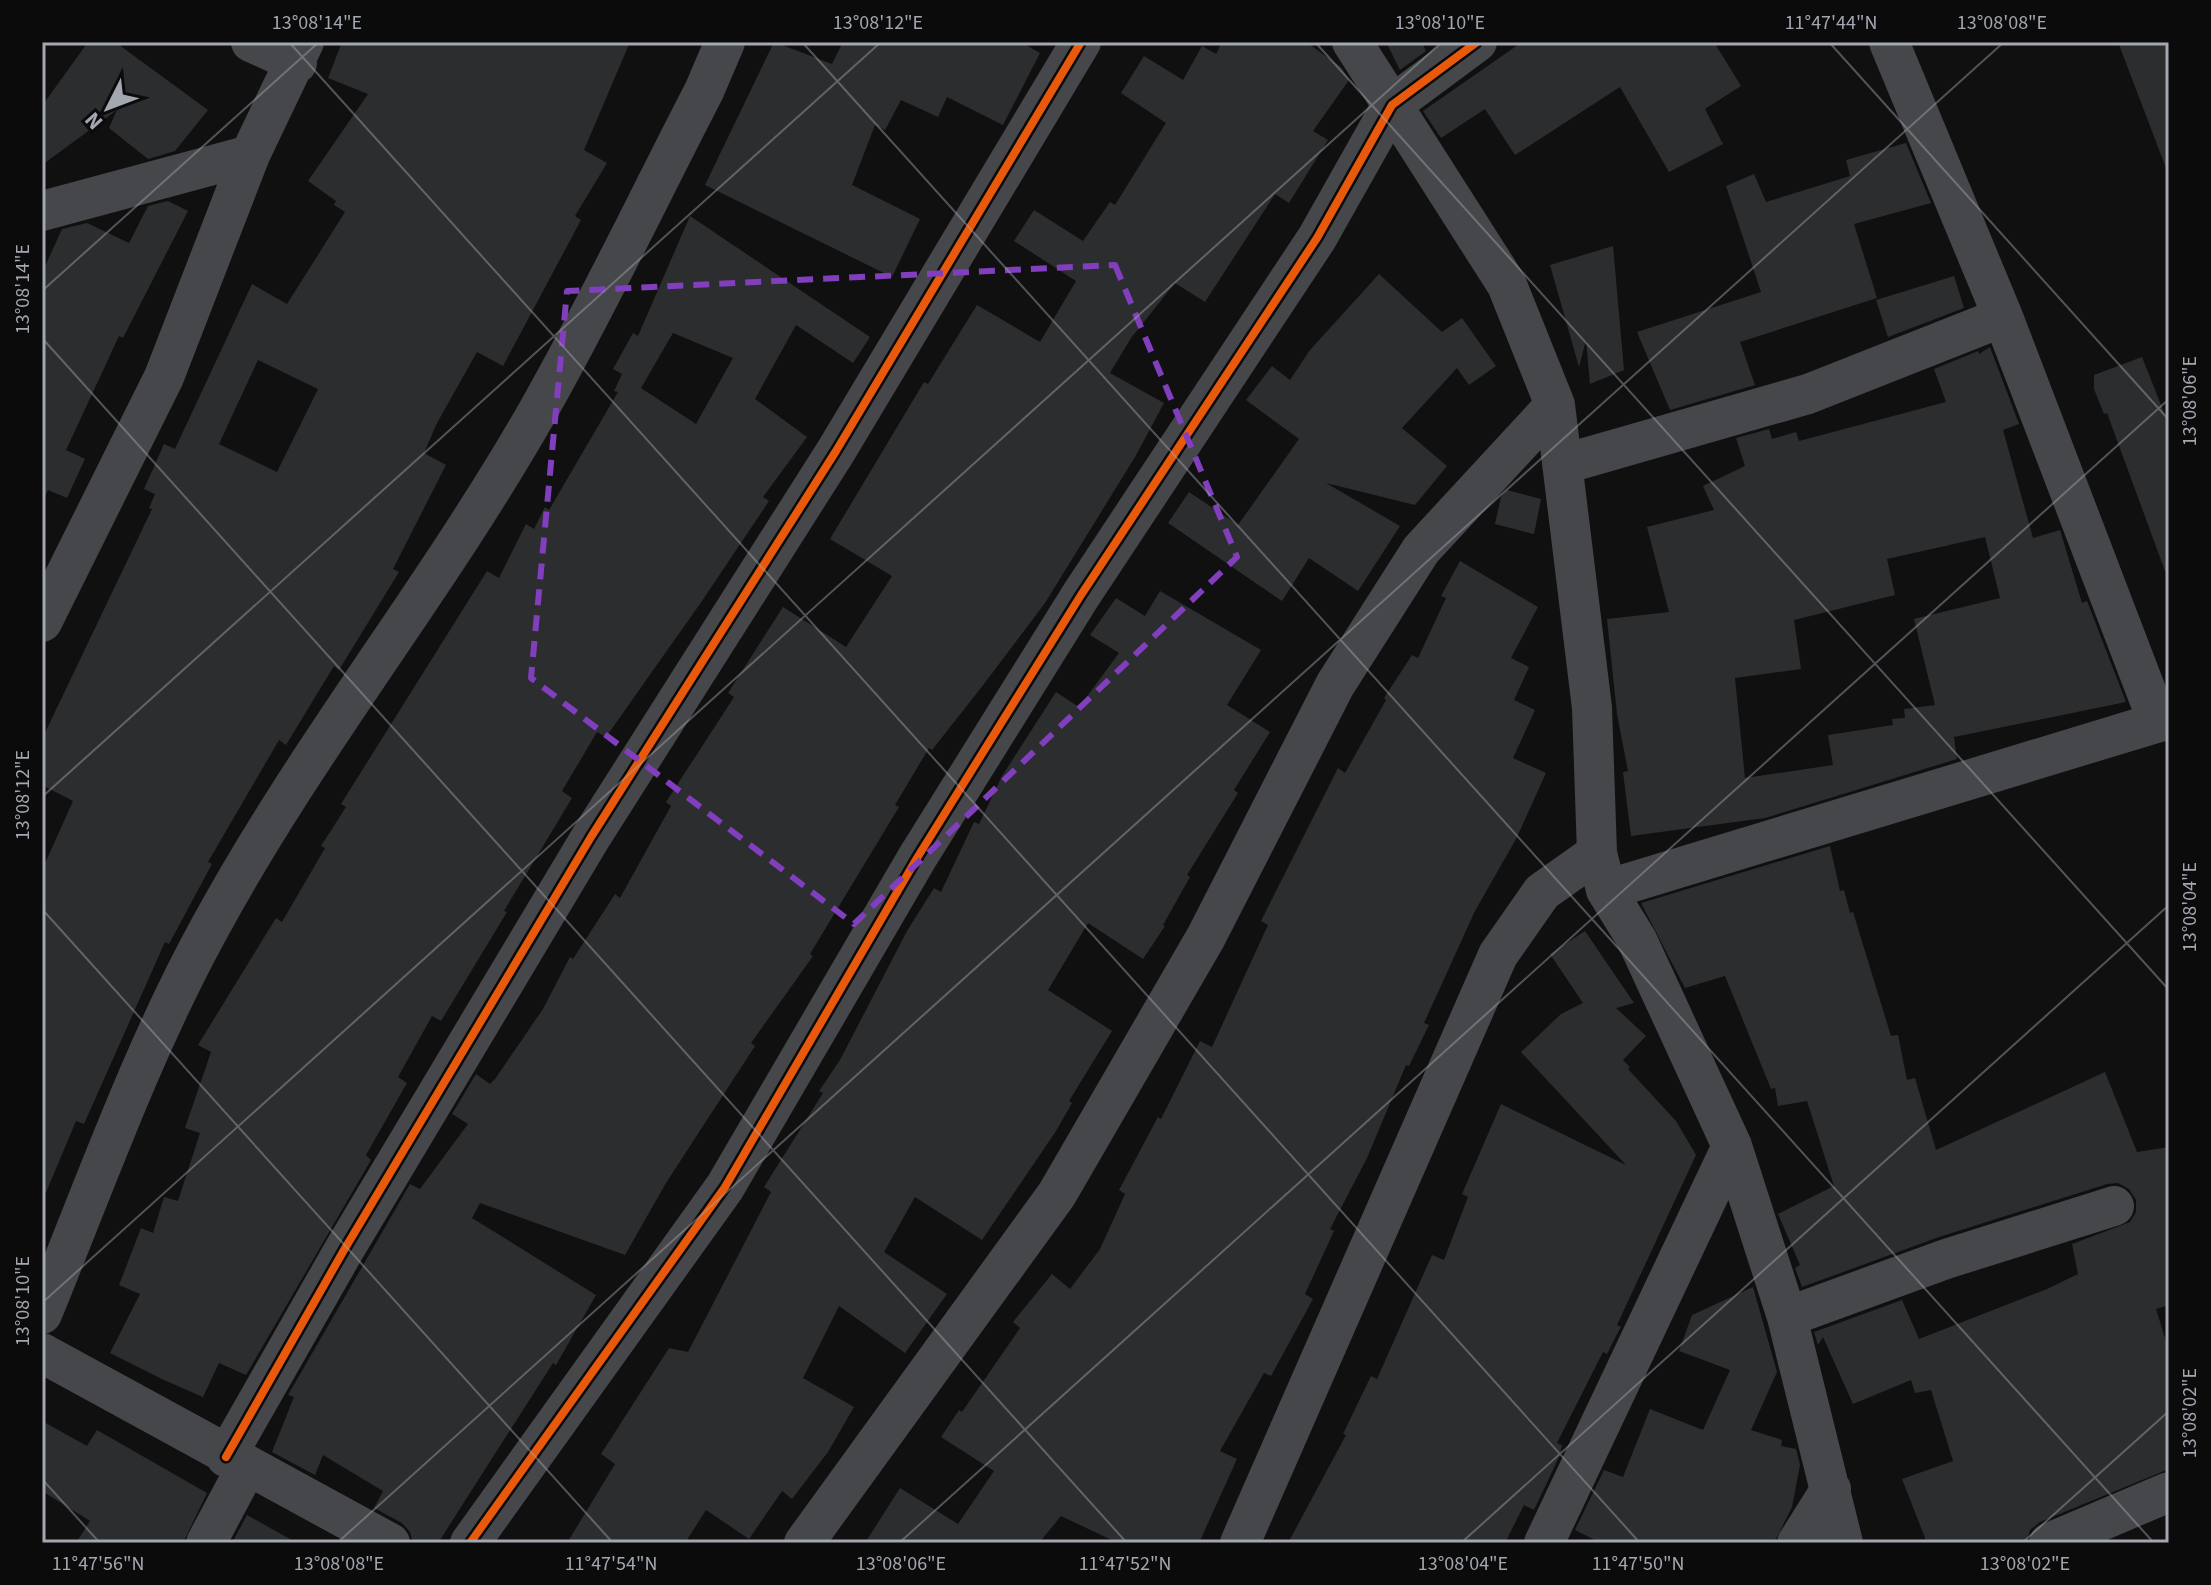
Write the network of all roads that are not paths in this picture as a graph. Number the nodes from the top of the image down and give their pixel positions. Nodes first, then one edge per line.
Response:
1 (251, 42) edge
2 (725, 42) edge
3 (1081, 42) edge
4 (1352, 42) edge
5 (1477, 42) edge
6 (1889, 42) edge
7 (300, 52) edge
8 (1392, 105) junction
9 (250, 155) junction
10 (42, 211) edge
11 (2003, 317) junction
12 (1555, 405) junction
13 (1564, 464) junction
14 (42, 622) edge
15 (2163, 720) edge
16 (1602, 872) junction
17 (1732, 1146) junction
18 (2114, 1206) dead end
19 (42, 1314) edge
20 (1787, 1317) junction
21 (42, 1353) edge
22 (236, 1462) junction
23 (1831, 1489) junction
24 (2169, 1492) edge
25 (206, 1543) edge
26 (390, 1543) edge
27 (470, 1543) edge
28 (804, 1543) edge
29 (1240, 1543) edge
30 (1544, 1543) edge
31 (1797, 1543) edge
32 (1843, 1543) edge
33 (2049, 1543) edge

1 - 7 street
2 - 19 street
3 - 22 street
4 - 8 street
5 - 8 street
6 - 11 street
7 - 9 street
8 - 12 street
8 - 27 street
9 - 10 street
9 - 14 street
11 - 13 street
11 - 15 street
12 - 13 street
12 - 28 street
13 - 16 street
15 - 16 street
16 - 17 street
16 - 29 street
17 - 20 street
17 - 30 street
18 - 20 street
20 - 23 street
21 - 22 street
22 - 25 street
22 - 26 street
23 - 31 street
23 - 32 street
24 - 33 street

